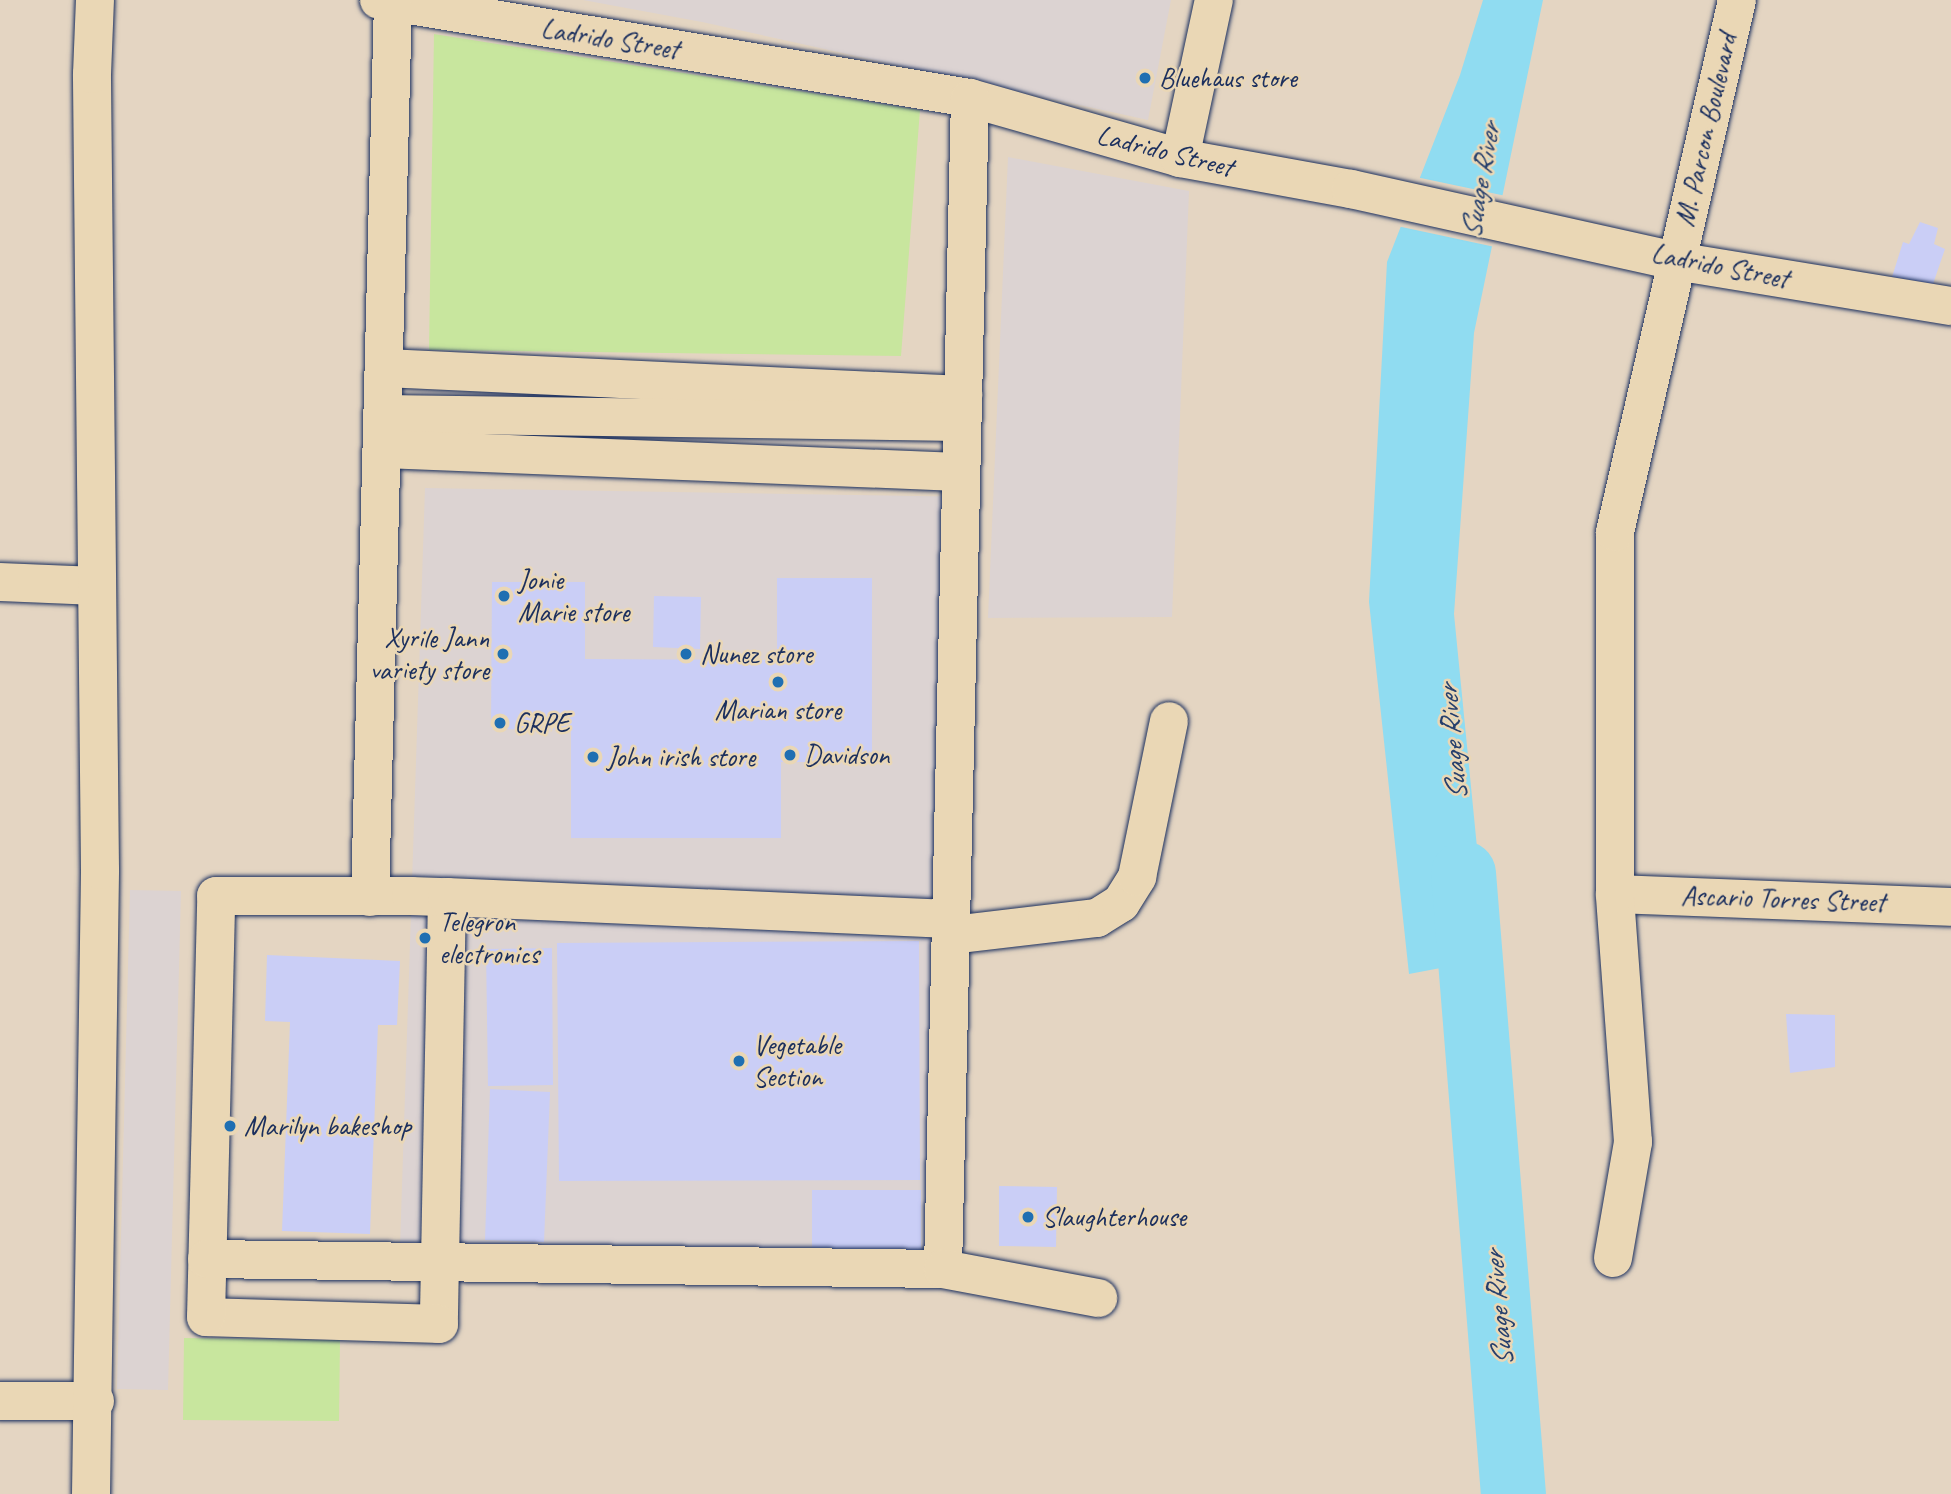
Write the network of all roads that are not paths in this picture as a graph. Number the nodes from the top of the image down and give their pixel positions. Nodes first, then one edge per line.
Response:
1 (96, 0) edge
2 (1214, 0) edge
3 (1737, 0) edge
4 (386, 1) edge
5 (970, 98) junction
6 (1180, 159) junction
7 (1676, 261) junction
8 (1951, 306) edge
9 (385, 368) junction
10 (962, 408) junction
11 (384, 431) junction
12 (959, 472) junction
13 (0, 582) edge
14 (96, 586) junction
15 (1168, 721) dead end
16 (1615, 894) junction
17 (370, 897) junction
18 (447, 897) junction
19 (1951, 907) edge
20 (951, 927) junction
21 (1613, 1258) dead end
22 (207, 1259) junction
23 (440, 1261) junction
24 (943, 1269) junction
25 (1098, 1298) dead end
26 (0, 1401) edge
27 (95, 1401) junction
28 (91, 1494) edge

1 - 14 street
2 - 6 street
3 - 7 street, M. Parcon Boulevard
4 - 5 street, Ladrido Street
4 - 9 street
5 - 6 street, Ladrido Street
5 - 10 street
6 - 7 street, Ladrido Street
7 - 8 street, Ladrido Street
7 - 16 street, M. Parcon Boulevard
9 - 10 street
9 - 11 street
10 - 11 street
10 - 12 street
11 - 12 street
11 - 17 street
12 - 20 street
13 - 14 street
14 - 27 street
15 - 20 street
16 - 19 street, Ascario Torres Street
16 - 21 street, M. Parcon Boulevard
17 - 18 street
17 - 22 street
18 - 20 street
18 - 23 street
20 - 24 street
22 - 23 street
22 - 23 street
23 - 24 street
24 - 25 street
26 - 27 street
27 - 28 street

